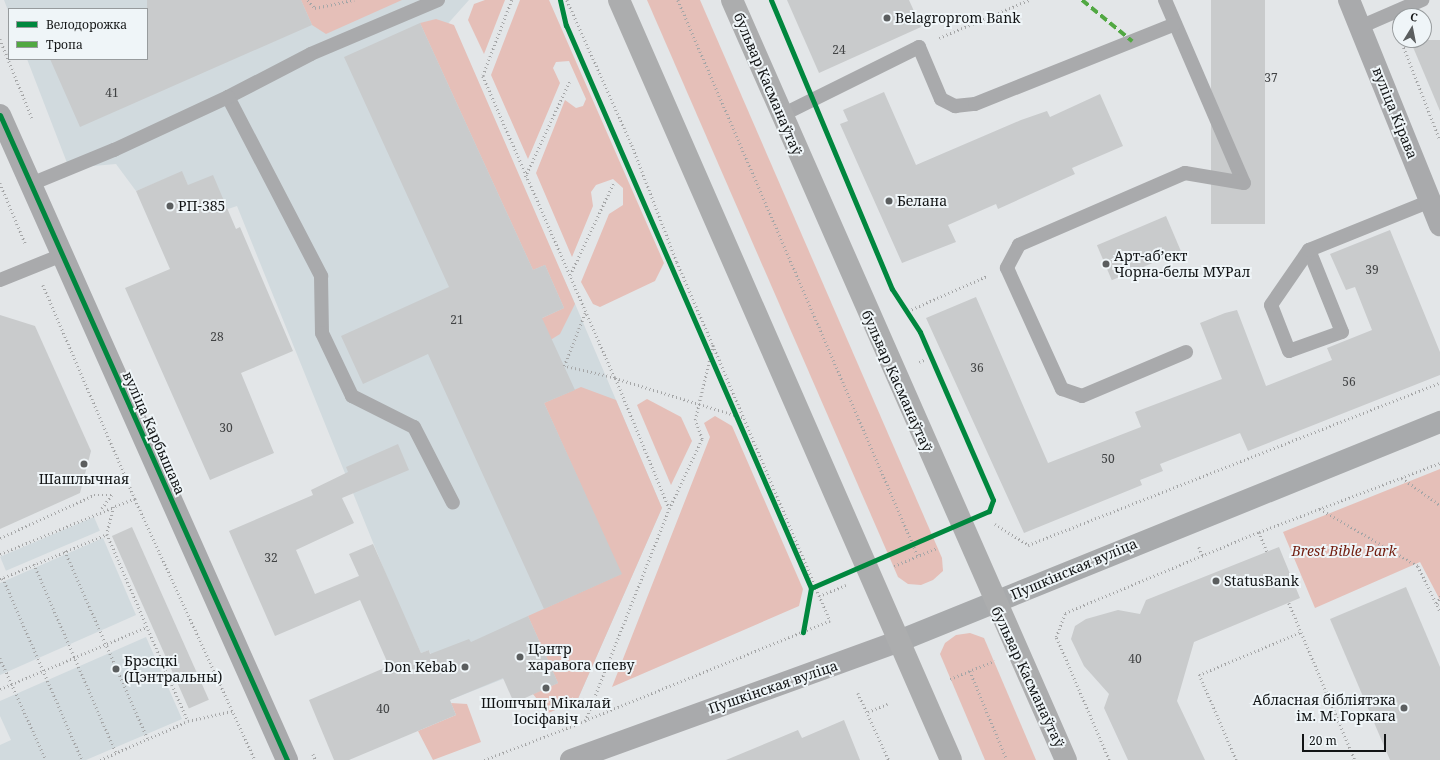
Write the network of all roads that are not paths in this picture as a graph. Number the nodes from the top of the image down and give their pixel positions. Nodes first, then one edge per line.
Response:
1 (438, 0) edge
2 (619, 0) edge
3 (732, 0) edge
4 (1165, 0) edge
5 (1349, 0) edge
6 (1422, 0) edge
7 (1175, 24) junction
8 (1360, 27) junction
9 (228, 97) junction
10 (0, 115) edge
11 (782, 115) junction
12 (30, 184) junction
13 (1430, 201) junction
14 (1440, 225) edge
15 (1309, 250) junction
16 (62, 255) junction
17 (0, 280) edge
18 (1186, 352) dead end
19 (1440, 422) edge
20 (453, 504) dead end
21 (994, 603) junction
22 (899, 642) junction
23 (287, 760) edge
24 (571, 760) edge
25 (951, 760) edge
26 (1066, 760) edge

1 - 9 lane
2 - 22 main road
3 - 11 main road, бульвар Касманаўтаў
4 - 7 lane
5 - 8 street, вуліца Кірава
6 - 8 lane
7 - 11 lane
7 - 18 lane
8 - 13 street, вуліца Кірава
9 - 12 lane
9 - 20 lane
10 - 12 street, вуліца Карбышава
11 - 21 main road, бульвар Касманаўтаў
12 - 16 street, вуліца Карбышава
13 - 14 street, вуліца Кірава
13 - 15 lane
15 - 15 lane
16 - 17 lane
16 - 23 street, вуліца Карбышава
19 - 21 main road, Пушкінская вуліца
21 - 22 main road, Пушкінская вуліца
21 - 26 main road, бульвар Касманаўтаў
22 - 24 street, Пушкінская вуліца
22 - 25 main road

